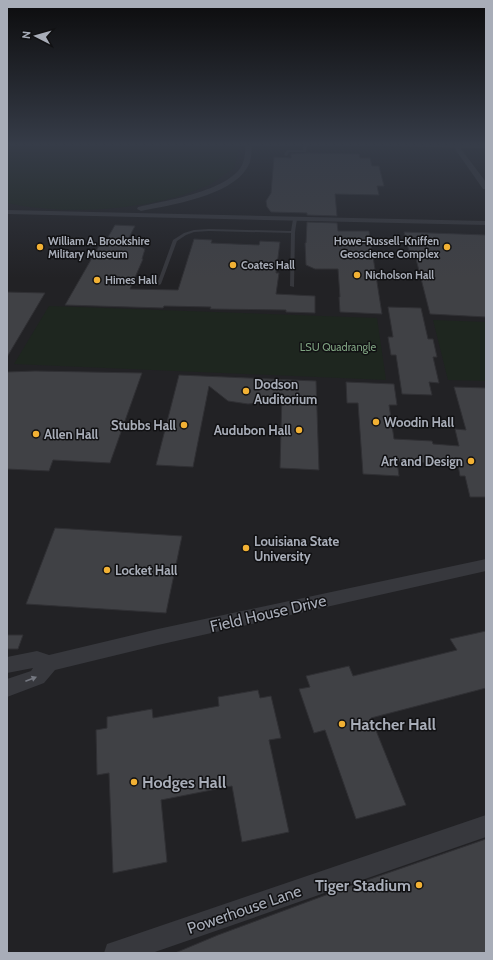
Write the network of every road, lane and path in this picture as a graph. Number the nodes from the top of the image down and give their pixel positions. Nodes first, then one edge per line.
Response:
1 (213, 189) edge
2 (7, 211) edge
3 (107, 215) junction
4 (295, 219) junction
5 (486, 223) edge
6 (293, 232) junction
7 (159, 284) dead end
8 (292, 286) dead end
9 (486, 564) edge
10 (49, 663) junction
11 (7, 665) edge
12 (7, 688) edge
13 (486, 826) edge
14 (116, 953) edge

1 - 3 street
2 - 3 street
3 - 4 street
4 - 5 street
4 - 6 lane
6 - 7 lane
6 - 8 lane
9 - 10 street, Field House Drive
10 - 11 street, Field House Drive
12 -> 10 street
13 - 14 street, Powerhouse Lane

